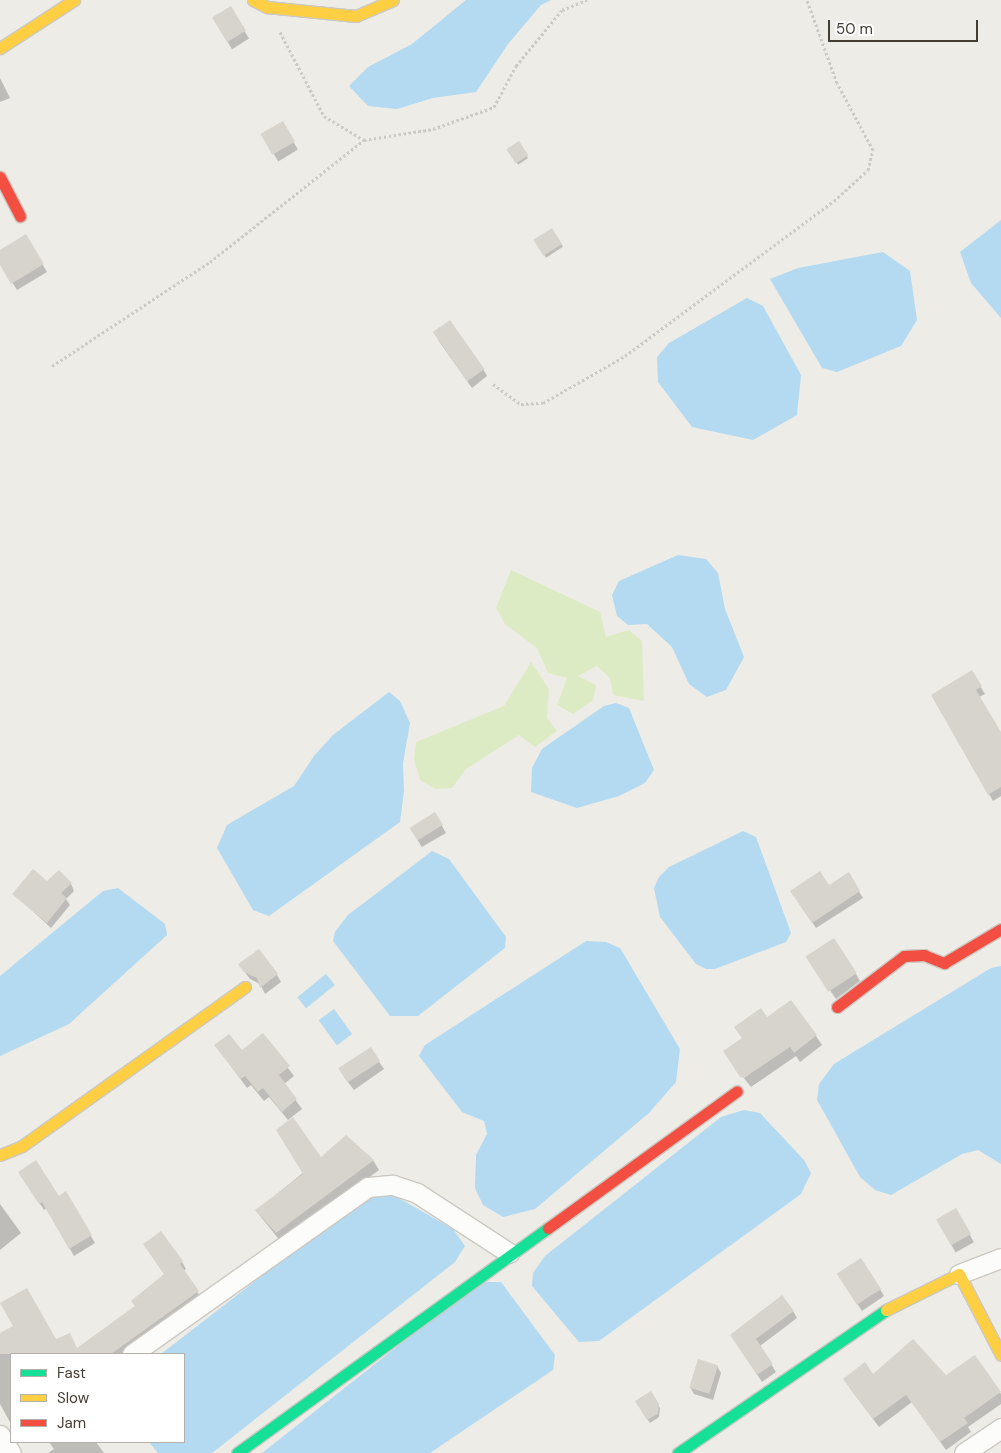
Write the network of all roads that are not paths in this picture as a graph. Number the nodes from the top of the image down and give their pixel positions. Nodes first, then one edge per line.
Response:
1 (74, 0) edge
2 (253, 0) edge
3 (393, 0) edge
4 (0, 48) edge
5 (0, 177) edge
6 (20, 216) dead end
7 (1001, 929) edge
8 (245, 987) dead end
9 (837, 1007) dead end
10 (736, 1091) dead end
11 (0, 1155) edge
12 (510, 1253) junction
13 (1001, 1258) edge
14 (959, 1274) junction
15 (133, 1353) edge
16 (1001, 1355) edge
17 (1001, 1428) edge
18 (0, 1435) edge
19 (11, 1453) edge
20 (237, 1453) edge
21 (678, 1453) edge
22 (964, 1453) edge

1 - 4 street
2 - 3 street
5 - 6 street
7 - 9 street
8 - 11 street
10 - 12 street
12 - 15 street
12 - 20 street
13 - 14 street
14 - 16 street
14 - 21 street
17 - 22 street
18 - 19 street

